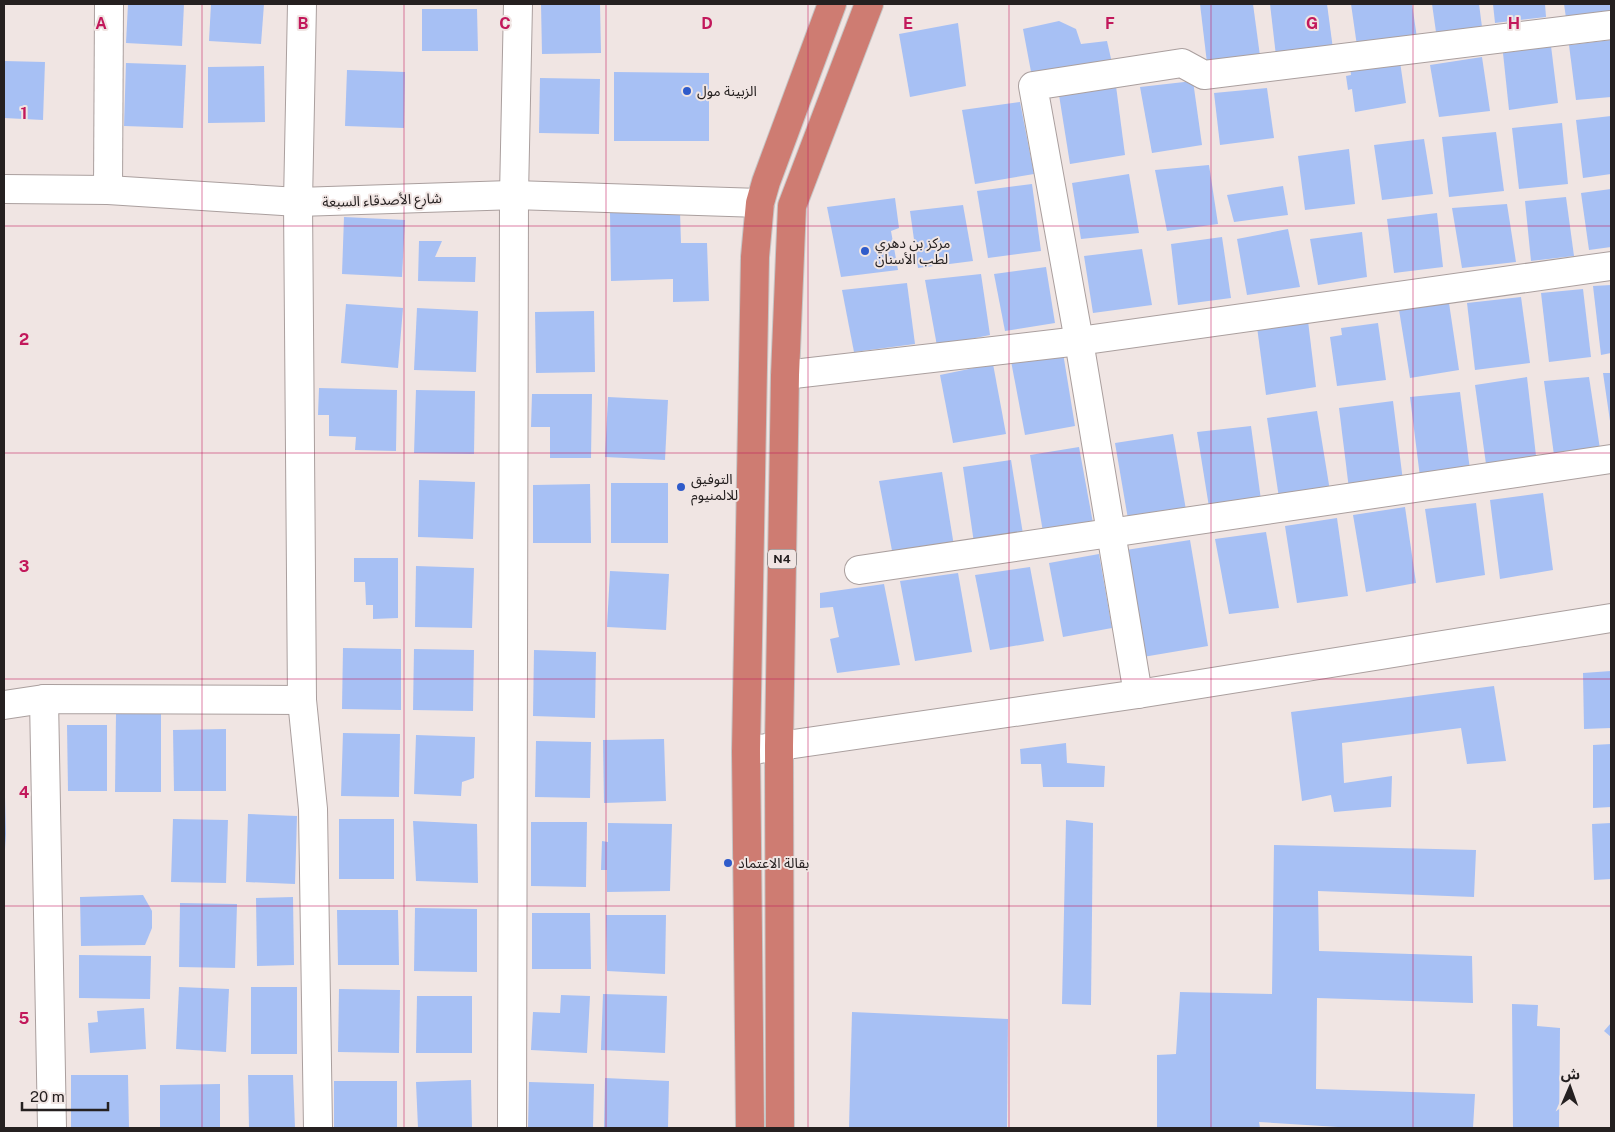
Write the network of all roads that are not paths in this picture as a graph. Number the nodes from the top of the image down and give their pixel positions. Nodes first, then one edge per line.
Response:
1 (109, 4) edge
2 (302, 4) edge
3 (518, 4) edge
4 (832, 4) edge
5 (869, 4) edge
6 (1611, 25) edge
7 (4, 189) edge
8 (108, 190) junction
9 (514, 195) junction
10 (298, 202) junction
11 (760, 203) junction
12 (1611, 266) edge
13 (1079, 341) junction
14 (785, 375) junction
15 (1611, 459) edge
16 (1111, 532) junction
17 (859, 570) dead end
18 (1611, 618) edge
19 (1138, 694) junction
20 (44, 699) junction
21 (302, 700) junction
22 (4, 705) edge
23 (779, 746) junction
24 (746, 751) junction
25 (52, 1128) edge
26 (318, 1128) edge
27 (512, 1128) edge
28 (750, 1128) edge
29 (780, 1128) edge

1 - 8 street
2 - 10 street
3 - 9 street
4 - 11 highway, N4
5 - 14 highway, N4
6 - 13 street
7 - 8 street, شارع الأصدقاء السبعة
8 - 10 street, شارع الأصدقاء السبعة
9 - 10 street, شارع الأصدقاء السبعة
9 - 11 street, شارع الأصدقاء السبعة
9 - 27 street
10 - 21 street
11 - 24 highway, N4
12 - 13 street
13 - 14 street
13 - 16 street
14 - 23 highway, N4
15 - 16 street
16 - 17 street
16 - 19 street
18 - 19 street
19 - 23 street
20 - 21 street
20 - 22 street
20 - 25 street
21 - 26 street
23 - 24 street
23 - 29 highway, N4
24 - 28 highway, N4

